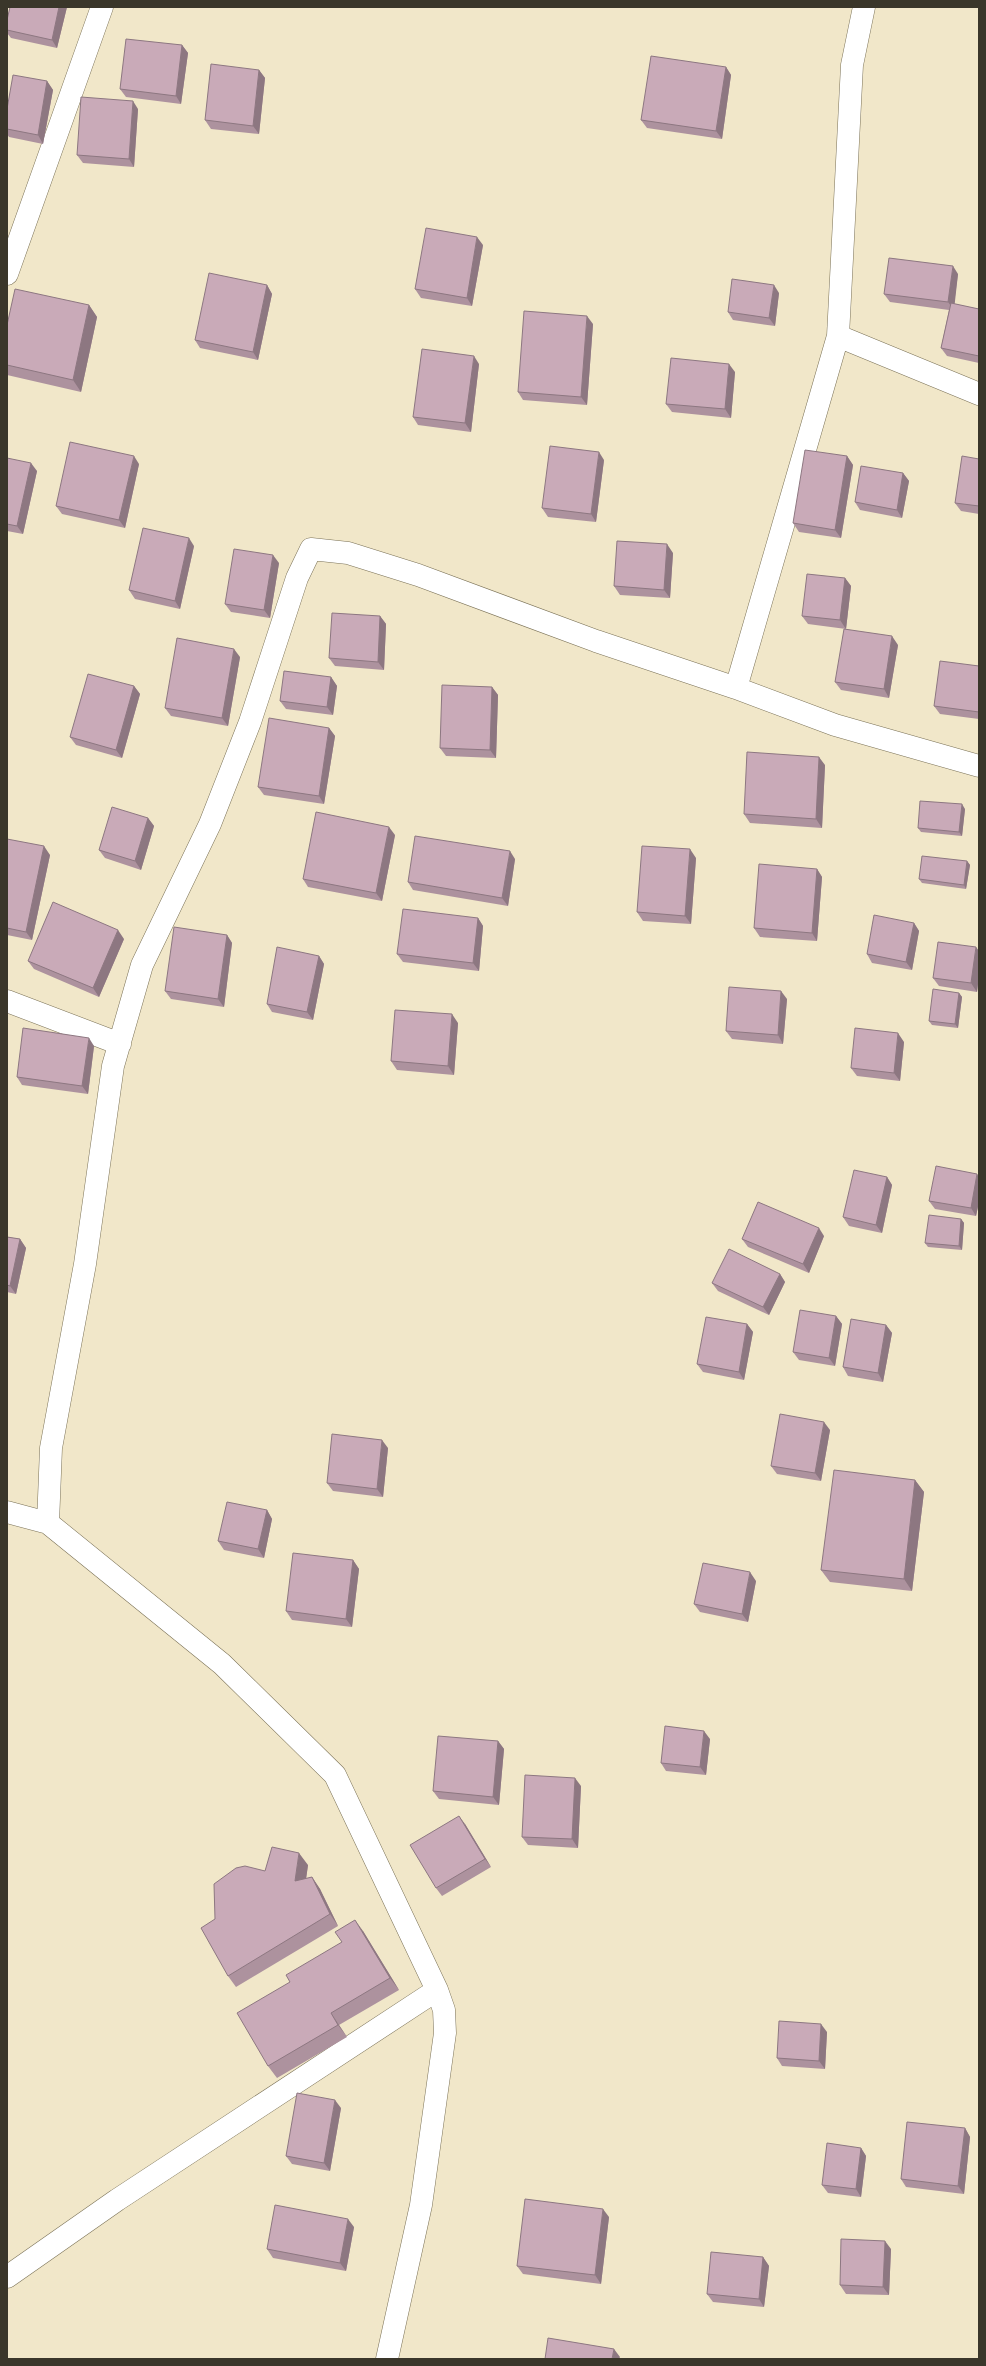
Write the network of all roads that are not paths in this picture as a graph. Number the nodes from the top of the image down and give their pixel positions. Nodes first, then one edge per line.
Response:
1 (102, 7) edge
2 (864, 7) edge
3 (7, 274) edge
4 (838, 336) junction
5 (979, 394) edge
6 (736, 688) junction
7 (979, 766) edge
8 (7, 1001) edge
9 (120, 1044) junction
10 (7, 1512) edge
11 (48, 1523) junction
12 (437, 1990) junction
13 (7, 2277) edge
14 (387, 2359) edge

1 - 3 street
2 - 4 street
4 - 5 street
4 - 6 street
6 - 7 street
6 - 9 street
8 - 9 street
9 - 11 street
10 - 11 street
11 - 12 street
12 - 13 street
12 - 14 street

